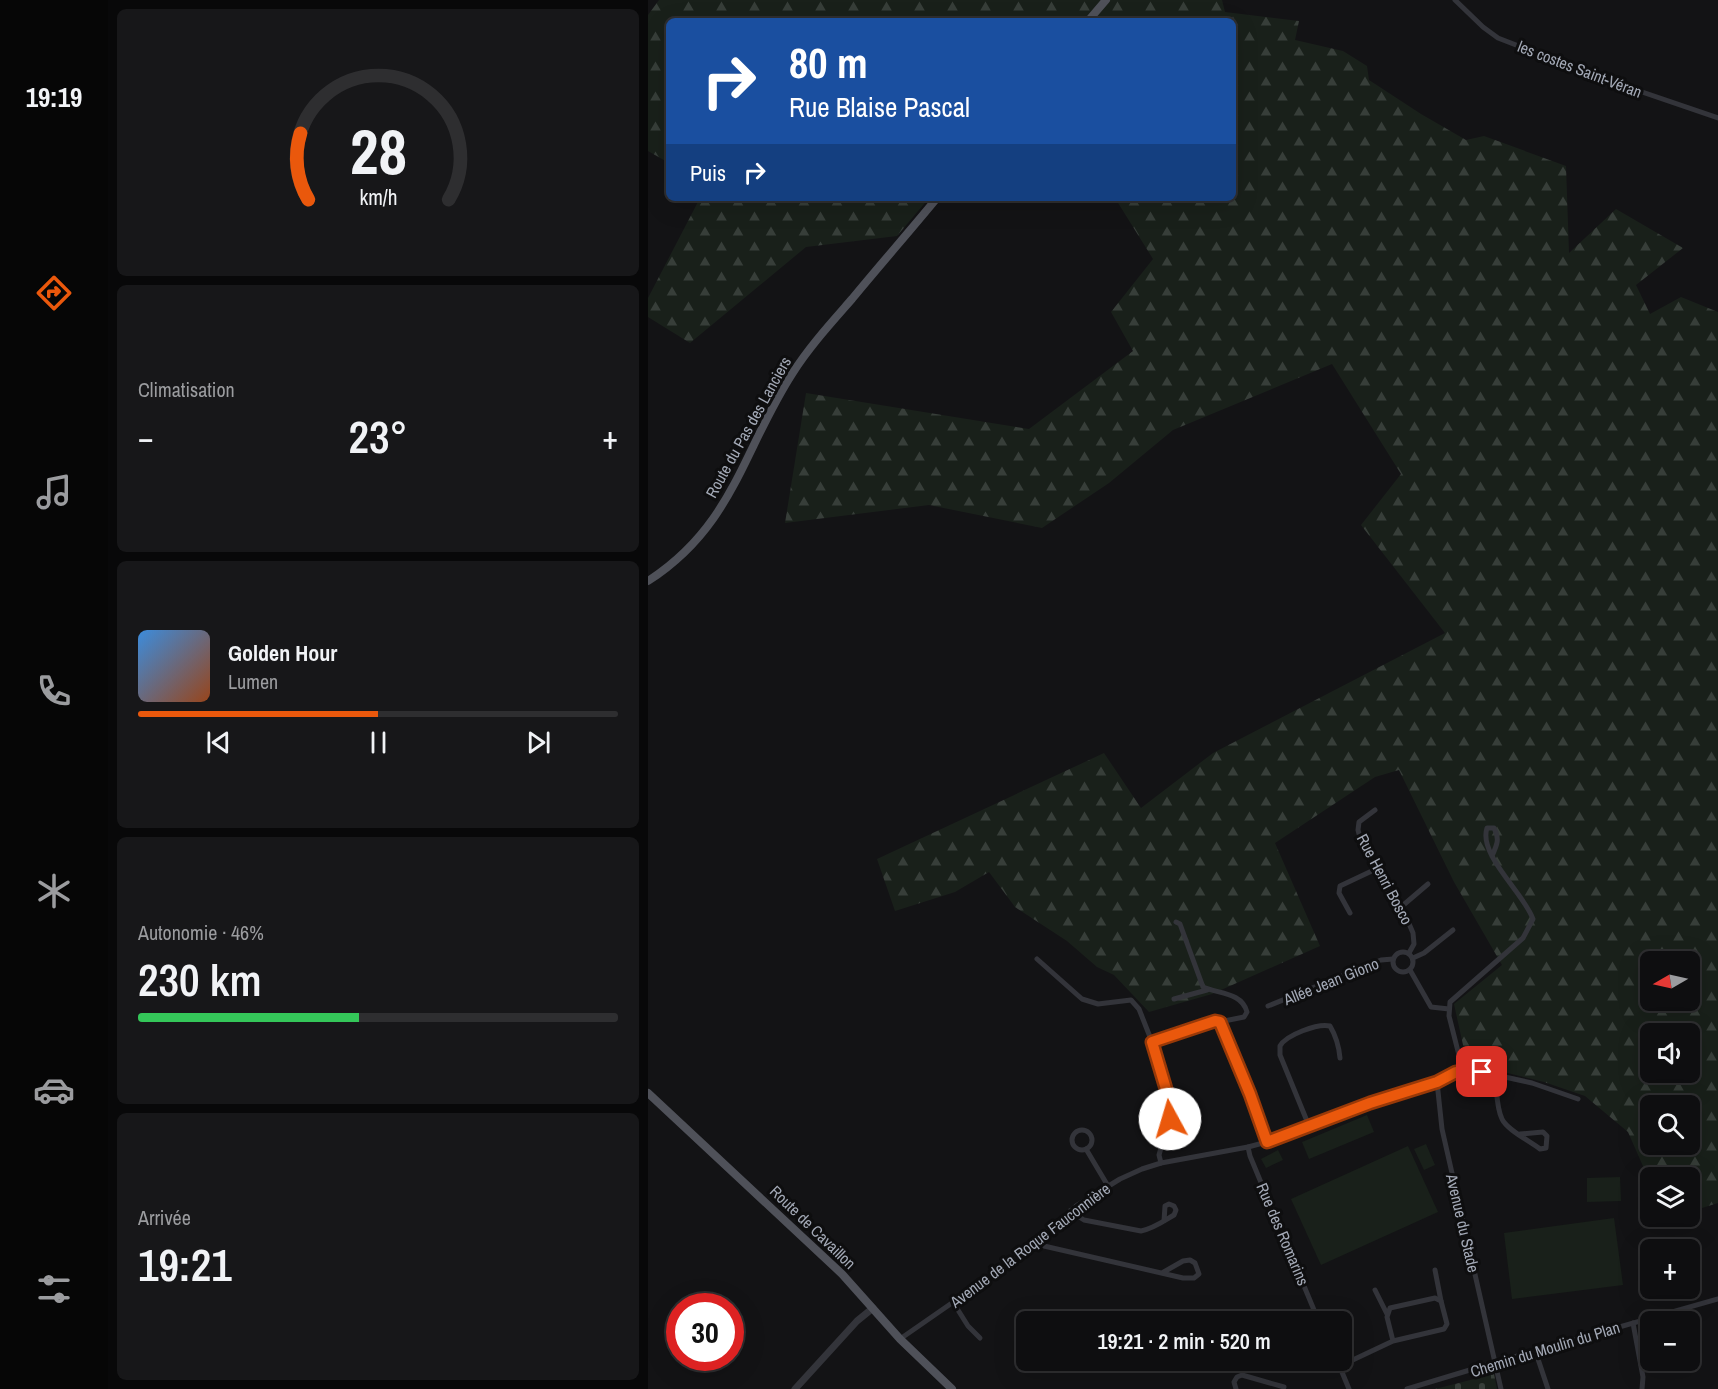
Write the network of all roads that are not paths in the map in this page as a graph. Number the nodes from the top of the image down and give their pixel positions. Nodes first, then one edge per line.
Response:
1 (1455, 0) edge
2 (1103, 3) edge
3 (1090, 18) edge
4 (1718, 118) edge
5 (935, 201) edge
6 (648, 581) edge
7 (1375, 810) dead end
8 (1492, 856) junction
9 (1376, 869) junction
10 (1428, 884) dead end
11 (1401, 907) junction
12 (1350, 913) dead end
13 (1176, 922) dead end
14 (1453, 930) dead end
15 (1411, 956) junction
16 (1037, 959) dead end
17 (1393, 959) junction
18 (1410, 970) junction
19 (1209, 990) junction
20 (1174, 999) dead end
21 (1268, 1006) dead end
22 (1449, 1009) junction
23 (1220, 1022) junction
24 (1152, 1042) junction
25 (1341, 1058) dead end
26 (1463, 1071) junction
27 (1495, 1076) junction
28 (1437, 1082) junction
29 (648, 1093) edge
30 (1578, 1099) dead end
31 (1309, 1126) junction
32 (1520, 1134) junction
33 (1267, 1142) junction
34 (1248, 1147) junction
35 (1086, 1149) dead end
36 (1161, 1163) junction
37 (1108, 1185) junction
38 (1070, 1211) junction
39 (1164, 1221) dead end
40 (1038, 1242) junction
41 (1435, 1270) dead end
42 (1162, 1273) junction
43 (1375, 1290) dead end
44 (1718, 1299) edge
45 (1442, 1301) junction
46 (953, 1302) junction
47 (873, 1308) junction
48 (1314, 1311) edge
49 (1387, 1314) junction
50 (1633, 1323) junction
51 (980, 1338) dead end
52 (900, 1339) junction
53 (1393, 1341) junction
54 (1535, 1350) junction
55 (1352, 1357) edge
56 (1495, 1362) junction
57 (1341, 1371) edge
58 (1284, 1387) dead end
59 (795, 1389) edge
60 (952, 1389) edge
61 (1236, 1389) edge
62 (1349, 1389) edge
63 (1407, 1389) edge
64 (1501, 1389) edge
65 (1548, 1389) edge
66 (1642, 1389) edge

1 - 4 street, les costes Saint-Véran
2 - 3 main road
5 - 6 main road, Route du Pas des Lanciers
7 - 9 street, Rue Henri Bosco
8 - 8 street
8 - 22 street
9 - 11 street, Rue Henri Bosco
9 - 12 street
10 - 11 street
11 - 15 street, Rue Henri Bosco
13 - 19 street
14 - 15 street
15 - 17 street, Rue Henri Bosco
15 - 18 street, Rue Henri Bosco
16 - 24 street
17 - 18 street
17 - 21 street, Allée Jean Giono
18 - 22 street
19 - 20 street
19 - 23 street
22 - 26 street
23 - 24 street
23 - 33 street
24 - 36 street
25 - 31 street
26 - 27 street
26 - 28 street, Avenue de la Roque Fauconnière
27 - 30 street
27 - 32 street
28 - 31 street, Avenue de la Roque Fauconnière
28 - 56 street, Avenue du Stade
29 - 47 main road, Route de Cavaillon
31 - 33 street, Avenue de la Roque Fauconnière
32 - 32 street
33 - 34 street, Avenue de la Roque Fauconnière
34 - 36 street, Avenue de la Roque Fauconnière
34 - 48 street, Rue des Romarins
35 - 37 street
36 - 37 street, Avenue de la Roque Fauconnière
37 - 38 street, Avenue de la Roque Fauconnière
38 - 39 street
38 - 40 street, Avenue de la Roque Fauconnière
40 - 42 street
40 - 46 street, Avenue de la Roque Fauconnière
41 - 45 street
42 - 42 street
43 - 49 street
44 - 50 street, Chemin du Moulin du Plan
45 - 49 street
45 - 53 street
46 - 51 street
46 - 52 street, Avenue de la Roque Fauconnière
47 - 52 main road, Route de Cavaillon
47 - 59 street
49 - 53 street
50 - 54 street, Chemin du Moulin du Plan
50 - 66 street
52 - 60 main road, Route de Cavaillon
53 - 55 street
54 - 56 street, Chemin du Moulin du Plan
54 - 65 street
56 - 63 street, Chemin du Moulin du Plan
56 - 64 street, Avenue du Stade
57 - 62 street
58 - 61 street

